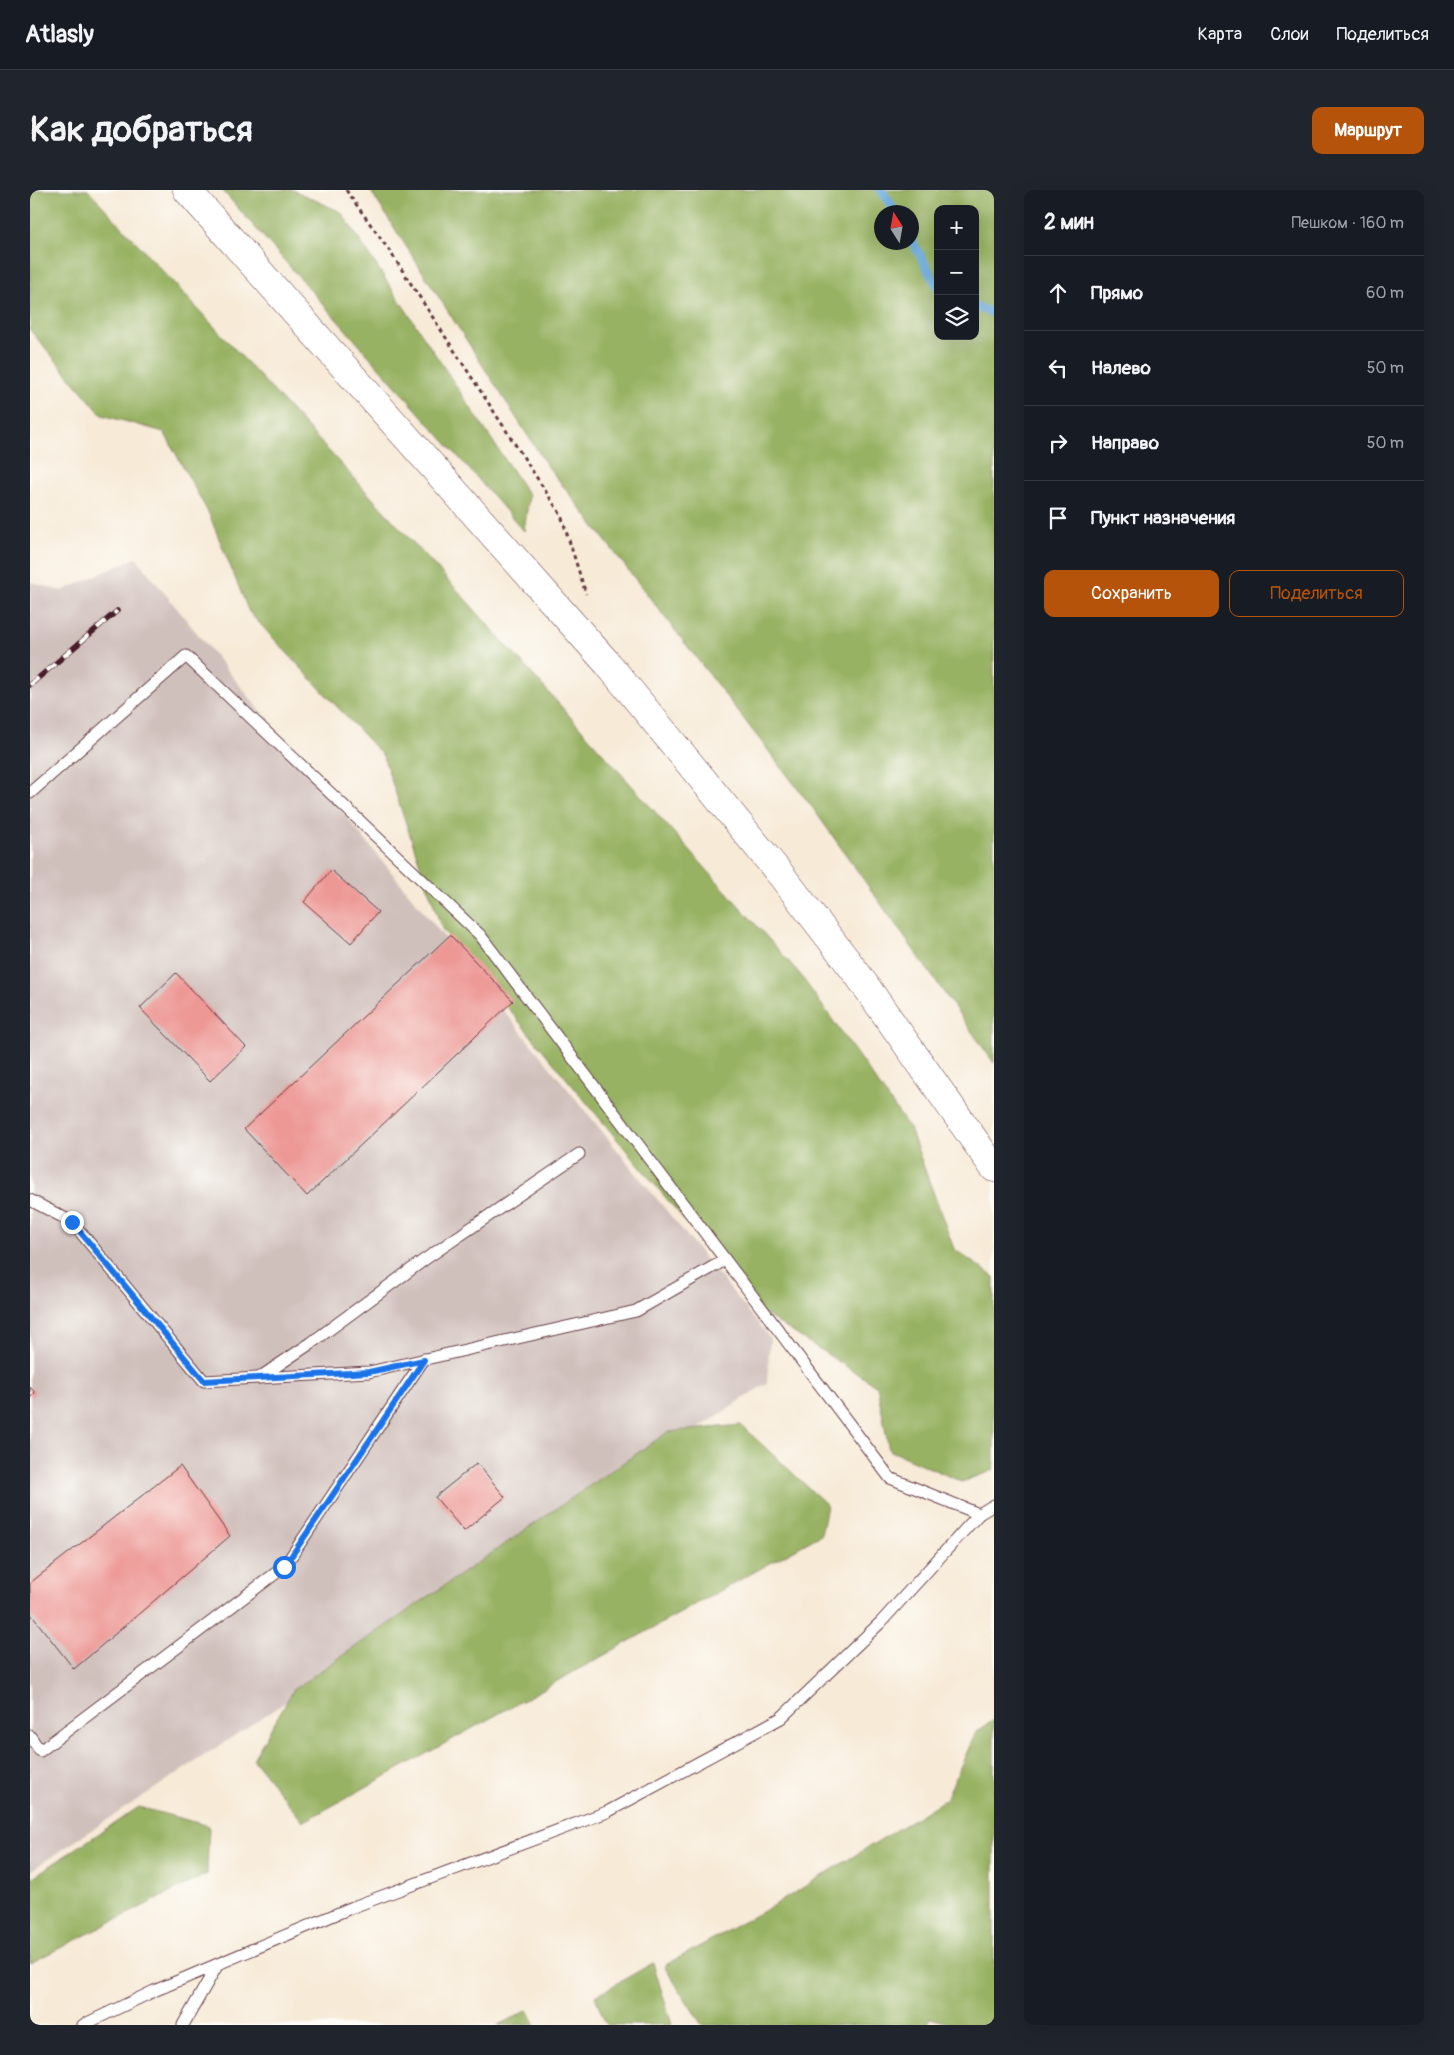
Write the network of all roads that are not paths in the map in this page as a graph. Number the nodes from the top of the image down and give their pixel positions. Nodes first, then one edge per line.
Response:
1 (187, 190) edge
2 (30, 793) edge
3 (579, 1154) dead end
4 (994, 1168) edge
5 (30, 1200) edge
6 (726, 1260) junction
7 (424, 1360) junction
8 (258, 1378) junction
9 (994, 1505) edge
10 (978, 1514) junction
11 (30, 1736) edge
12 (218, 1964) junction
13 (83, 2025) edge
14 (183, 2025) edge

1 - 4 street
2 - 6 lane
3 - 8 lane
5 - 8 lane
6 - 7 lane
6 - 10 lane
7 - 8 lane
7 - 11 lane
9 - 10 lane
10 - 12 lane
12 - 13 lane
12 - 14 lane

